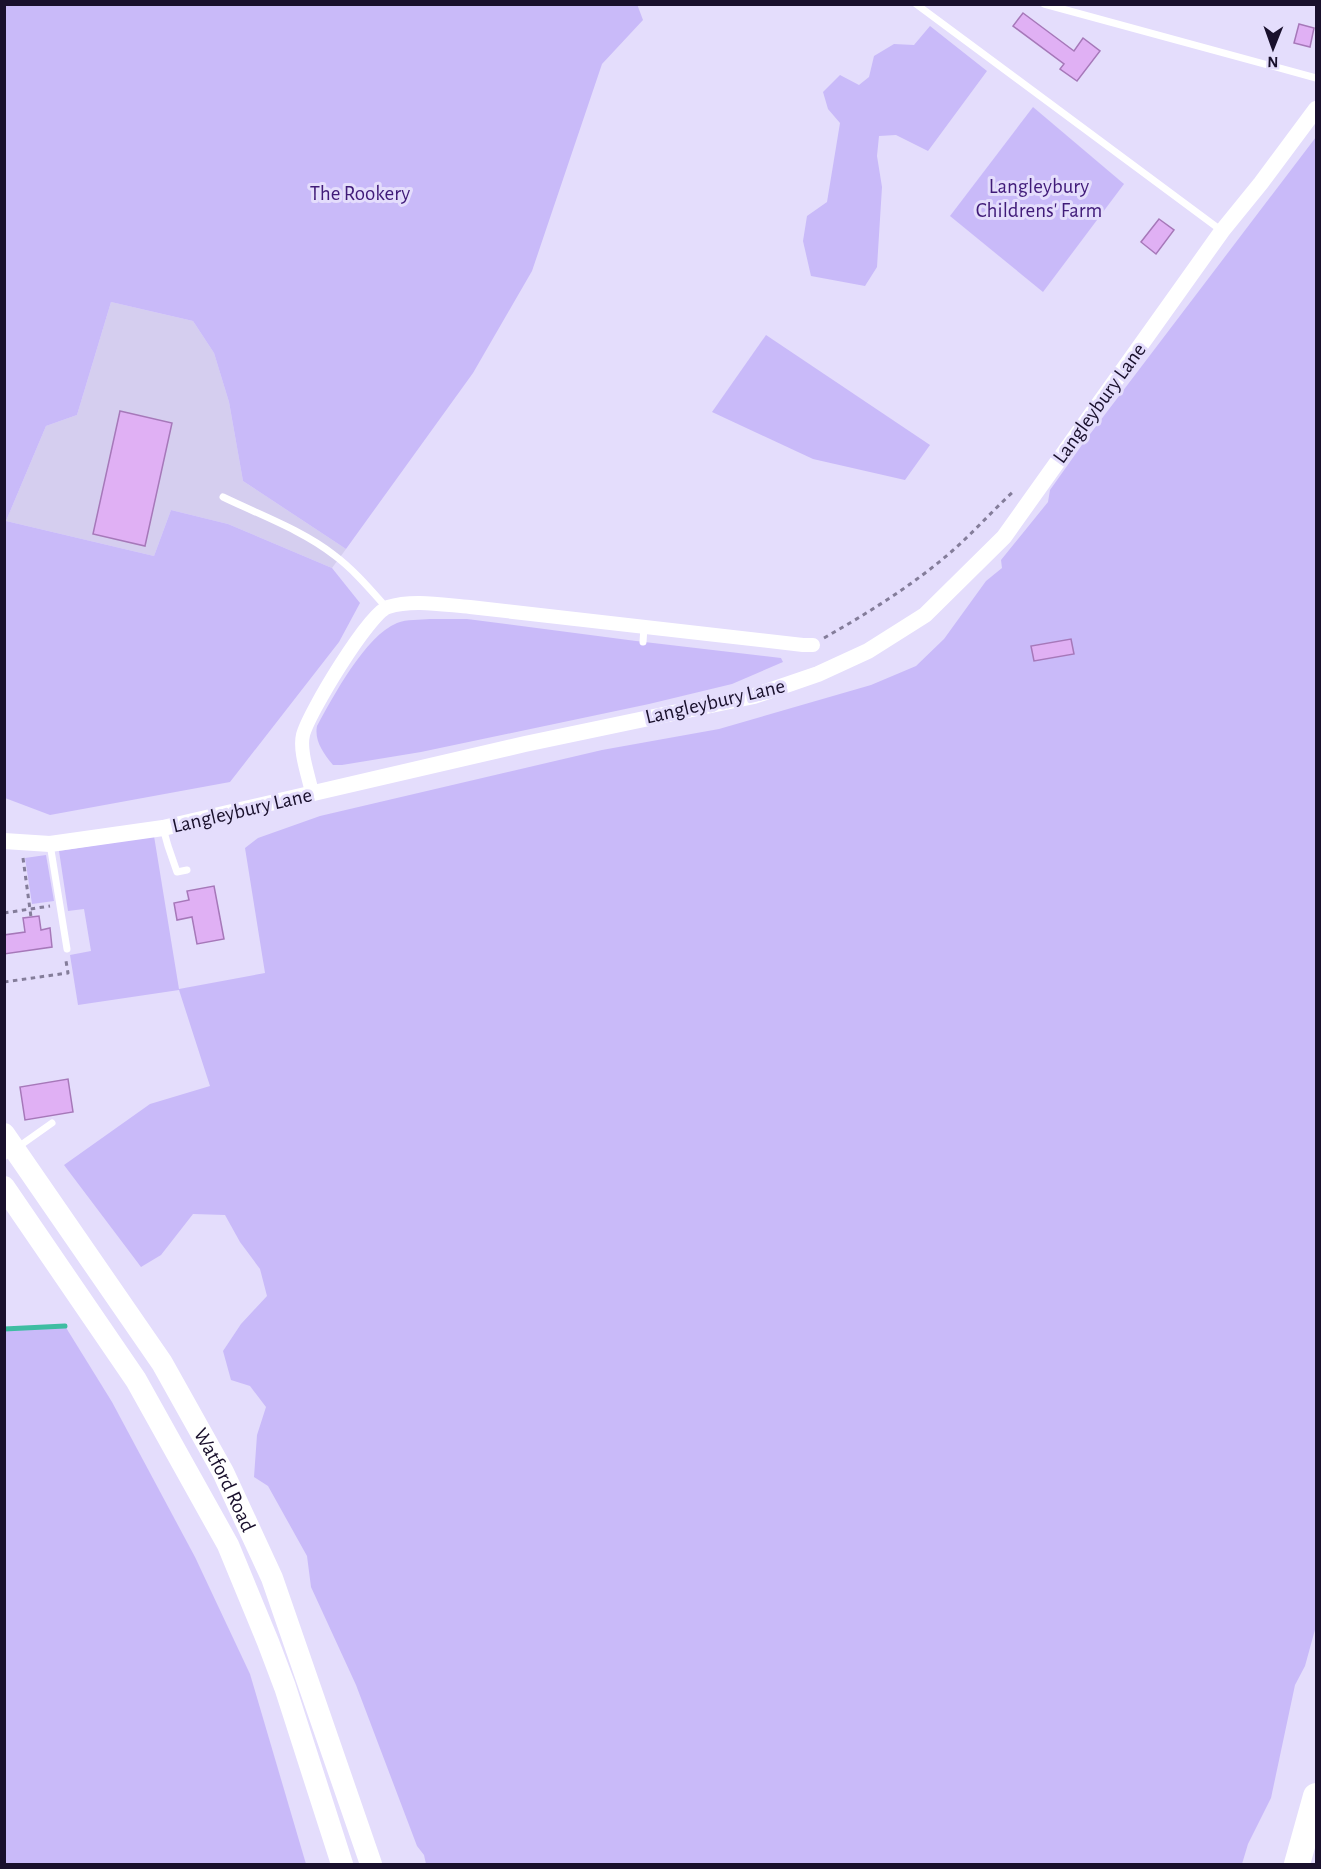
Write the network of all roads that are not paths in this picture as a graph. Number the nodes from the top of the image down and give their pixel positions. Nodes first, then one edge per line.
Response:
1 (916, 4) edge
2 (1044, 4) edge
3 (1063, 7) edge
4 (1317, 78) edge
5 (1317, 109) edge
6 (1222, 231) junction
7 (223, 498) dead end
8 (386, 608) junction
9 (644, 627) junction
10 (643, 642) dead end
11 (813, 645) road end
12 (312, 794) junction
13 (164, 828) junction
14 (4, 841) edge
15 (50, 844) junction
16 (187, 870) dead end
17 (67, 949) road end
18 (52, 1123) dead end
19 (8, 1147) edge
20 (4, 1187) edge
21 (1317, 1796) edge
22 (342, 1864) edge
23 (371, 1864) edge
24 (1297, 1864) edge

1 - 6 lane
2 - 3 lane
3 - 4 lane
5 - 6 street, Langleybury Lane
6 - 12 street, Langleybury Lane
7 - 8 lane
8 - 9 street
8 - 12 street
9 - 10 lane
9 - 11 street
12 - 13 street, Langleybury Lane
13 - 15 street, Langleybury Lane
13 - 16 lane
14 - 15 street, Langleybury Lane
15 - 17 lane
18 - 19 lane
19 - 23 highway, Watford Road
20 - 22 highway, Watford Road
21 - 24 highway

